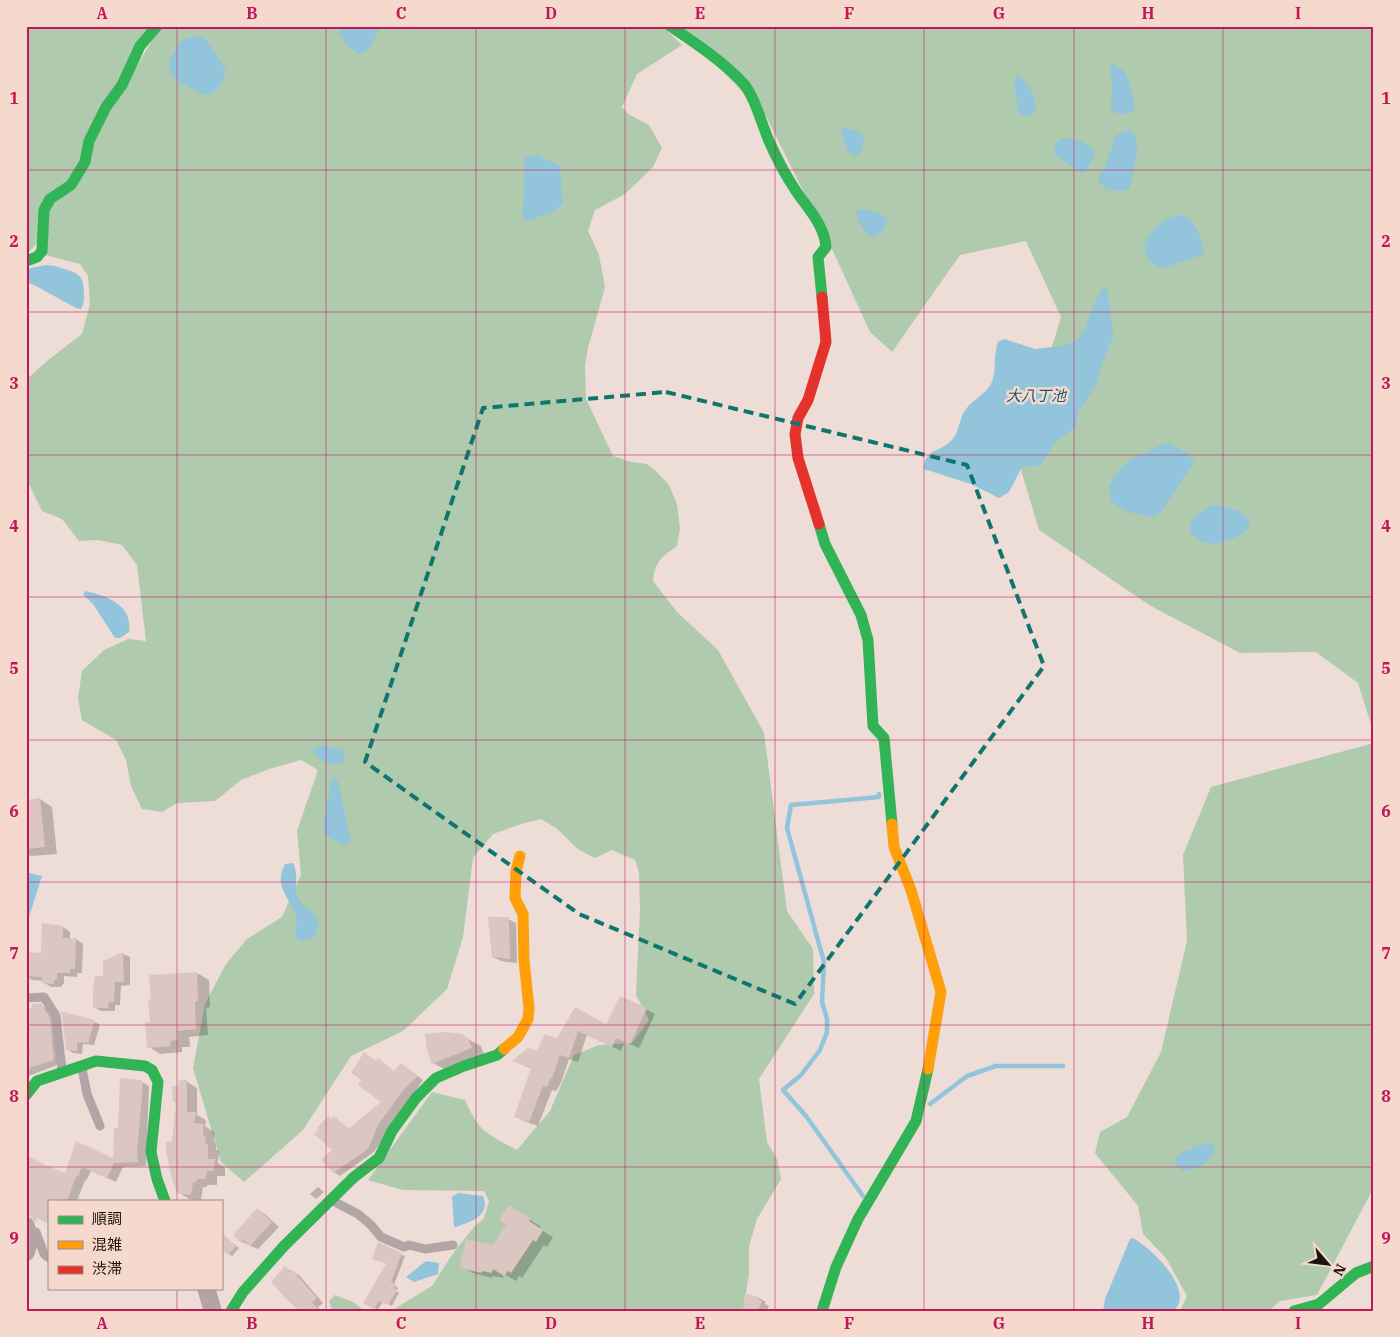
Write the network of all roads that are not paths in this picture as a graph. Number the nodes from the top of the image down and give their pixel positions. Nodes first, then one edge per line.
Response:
1 (156, 26) edge
2 (670, 26) edge
3 (26, 261) edge
4 (520, 856) dead end
5 (26, 998) edge
6 (81, 1065) junction
7 (62, 1072) junction
8 (26, 1095) edge
9 (100, 1126) dead end
10 (165, 1200) edge
11 (330, 1200) junction
12 (27, 1228) edge
13 (453, 1245) dead end
14 (26, 1252) edge
15 (48, 1257) edge
16 (1374, 1266) edge
17 (207, 1290) edge
18 (213, 1311) edge
19 (232, 1311) edge
20 (822, 1311) edge
21 (1294, 1311) edge

1 - 3 street
2 - 20 street
4 - 11 street
5 - 7 lane
6 - 7 street
6 - 9 lane
6 - 10 street
7 - 8 street
11 - 13 lane
11 - 19 street
12 - 14 street
12 - 15 lane
16 - 21 street
17 - 18 street

